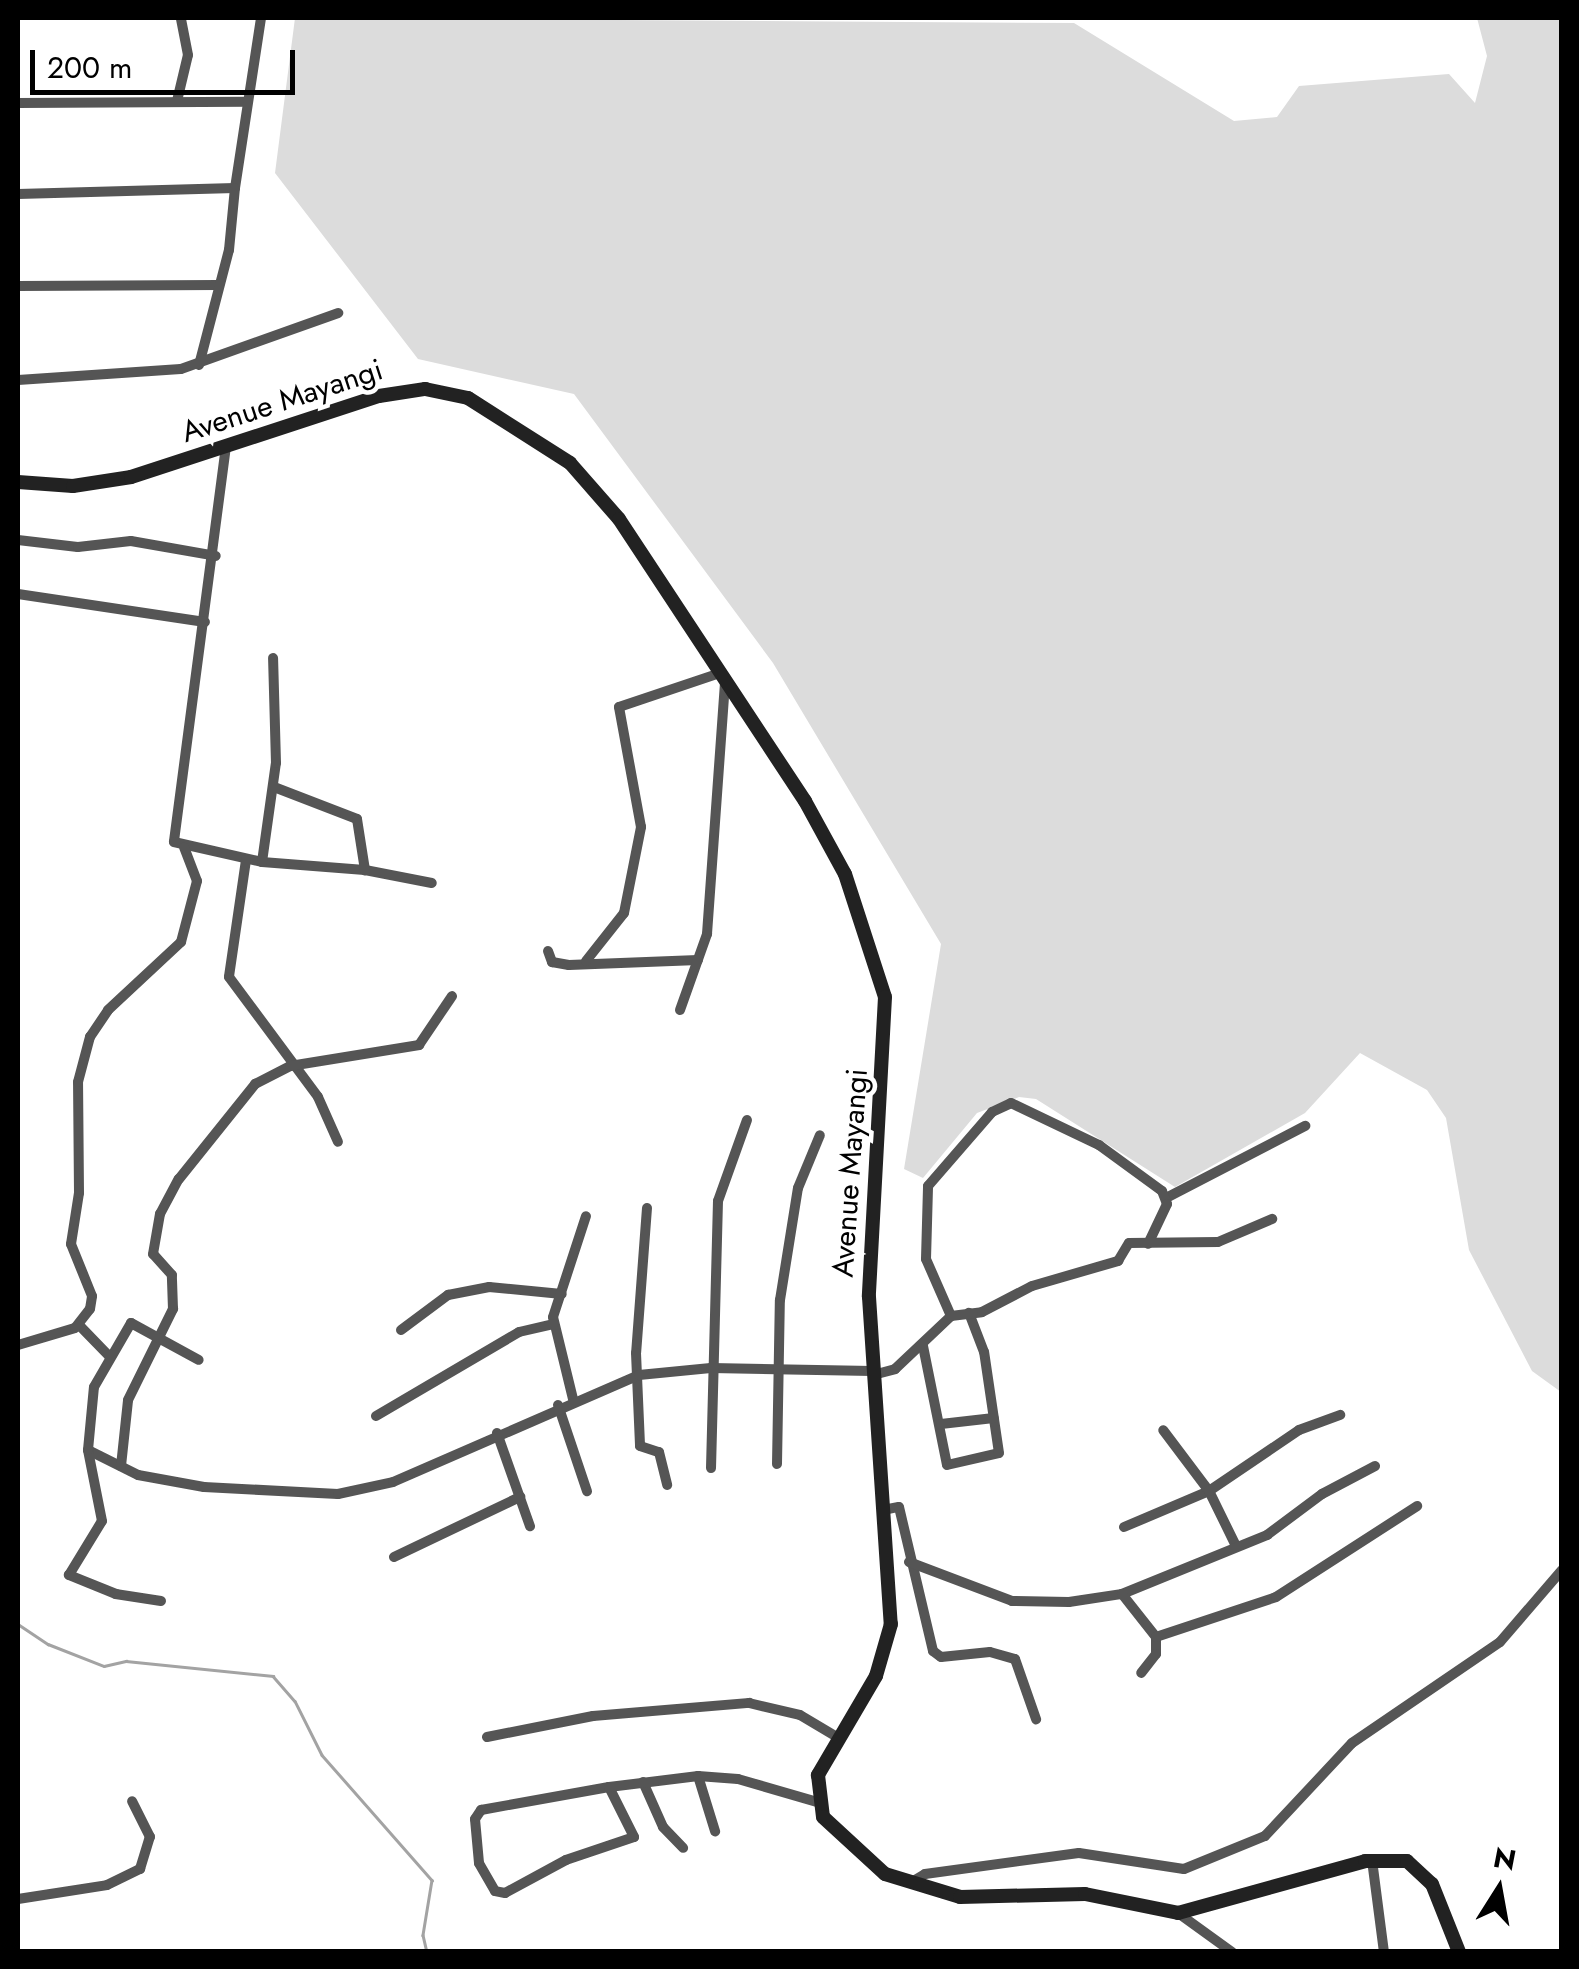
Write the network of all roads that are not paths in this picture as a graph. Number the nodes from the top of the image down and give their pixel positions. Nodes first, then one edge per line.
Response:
1 (181, 18) edge
2 (261, 18) edge
3 (177, 100) junction
4 (18, 102) edge
5 (247, 102) junction
6 (234, 188) junction
7 (18, 194) edge
8 (218, 285) junction
9 (18, 286) edge
10 (338, 313) dead end
11 (199, 365) junction
12 (18, 380) edge
13 (226, 446) junction
14 (18, 482) edge
15 (18, 540) edge
16 (216, 556) junction
17 (18, 594) edge
18 (205, 622) junction
19 (272, 658) dead end
20 (722, 677) junction
21 (274, 787) junction
22 (184, 846) junction
23 (246, 860) junction
24 (262, 862) junction
25 (366, 870) junction
26 (432, 883) dead end
27 (548, 951) dead end
28 (586, 960) junction
29 (698, 960) junction
30 (452, 996) dead end
31 (680, 1010) dead end
32 (290, 1066) junction
33 (747, 1120) dead end
34 (1305, 1126) dead end
35 (820, 1134) dead end
36 (338, 1142) dead end
37 (1166, 1198) junction
38 (647, 1208) dead end
39 (586, 1216) dead end
40 (1272, 1219) dead end
41 (1148, 1244) junction
42 (562, 1294) junction
43 (969, 1313) junction
44 (951, 1316) junction
45 (553, 1324) junction
46 (79, 1326) junction
47 (401, 1330) dead end
48 (162, 1338) junction
49 (18, 1345) edge
50 (923, 1346) junction
51 (109, 1356) junction
52 (200, 1360) dead end
53 (711, 1368) junction
54 (781, 1372) junction
55 (873, 1373) junction
56 (639, 1375) junction
57 (573, 1399) junction
58 (558, 1406) junction
59 (1340, 1414) dead end
60 (376, 1416) dead end
61 (994, 1418) junction
62 (942, 1424) junction
63 (1163, 1430) dead end
64 (497, 1433) junction
65 (88, 1450) junction
66 (777, 1464) dead end
67 (121, 1466) junction
68 (1376, 1466) dead end
69 (710, 1468) dead end
70 (667, 1485) dead end
71 (586, 1491) dead end
72 (1209, 1491) junction
73 (520, 1497) junction
74 (1416, 1506) dead end
75 (883, 1510) junction
76 (530, 1526) dead end
77 (1124, 1527) dead end
78 (1236, 1546) junction
79 (394, 1557) dead end
80 (909, 1562) junction
81 (1562, 1570) edge
82 (1122, 1594) junction
83 (160, 1600) dead end
84 (1156, 1636) junction
85 (1141, 1673) dead end
86 (1036, 1719) dead end
87 (487, 1737) dead end
88 (837, 1737) junction
89 (698, 1776) junction
90 (643, 1782) junction
91 (610, 1787) junction
92 (132, 1802) dead end
93 (817, 1802) junction
94 (715, 1830) dead end
95 (683, 1848) dead end
96 (1372, 1860) junction
97 (908, 1884) junction
98 (18, 1899) edge
99 (1178, 1913) junction
100 (1232, 1952) edge
101 (1384, 1952) edge
102 (1460, 1952) edge

1 - 3 street
2 - 5 street
3 - 4 street
3 - 5 street
5 - 6 street
6 - 7 street
6 - 8 street
8 - 9 street
8 - 11 street
10 - 11 street
11 - 12 street
13 - 14 street, Avenue Mayangi
13 - 16 street
13 - 20 street, Avenue Mayangi
15 - 16 street
16 - 18 street
17 - 18 street
18 - 22 street
19 - 21 street
20 - 28 street
20 - 29 street
20 - 55 street, Avenue Mayangi
21 - 24 street
21 - 25 street
22 - 23 street
22 - 46 street
23 - 24 street
23 - 32 street
24 - 25 street
25 - 26 street
27 - 28 street
28 - 29 street
29 - 31 street
30 - 32 street
32 - 36 street
32 - 48 street
33 - 53 street
34 - 37 street
35 - 54 street
37 - 41 street
37 - 44 street
38 - 56 street
39 - 42 street
40 - 41 street
41 - 43 street
42 - 45 street
42 - 47 street
43 - 44 street
43 - 61 street
44 - 50 street
45 - 57 street
45 - 60 street
46 - 49 street
46 - 51 street
48 - 51 street
48 - 52 street
48 - 67 street
50 - 55 street
50 - 62 street
51 - 65 street
53 - 54 street
53 - 56 street
53 - 69 street
54 - 55 street
54 - 66 street
55 - 75 street, Avenue Mayangi
56 - 57 street
56 - 70 street
57 - 58 street
58 - 64 street
58 - 71 street
59 - 72 street
61 - 62 street
61 - 62 street
63 - 72 street
64 - 67 street
64 - 73 street
65 - 67 street
65 - 83 street
68 - 78 street
72 - 77 street
72 - 78 street
73 - 76 street
73 - 79 street
74 - 84 street
75 - 80 street
75 - 88 street, Avenue Mayangi
78 - 82 street
80 - 82 street
80 - 86 street
81 - 97 street
82 - 84 street
84 - 85 street
87 - 88 street
88 - 93 street, Avenue Mayangi
89 - 90 street
89 - 93 street
89 - 94 street
90 - 91 street
90 - 95 street
91 - 91 street
92 - 98 street
93 - 97 street
96 - 99 street
96 - 101 street
96 - 102 street
97 - 99 street
99 - 100 street

